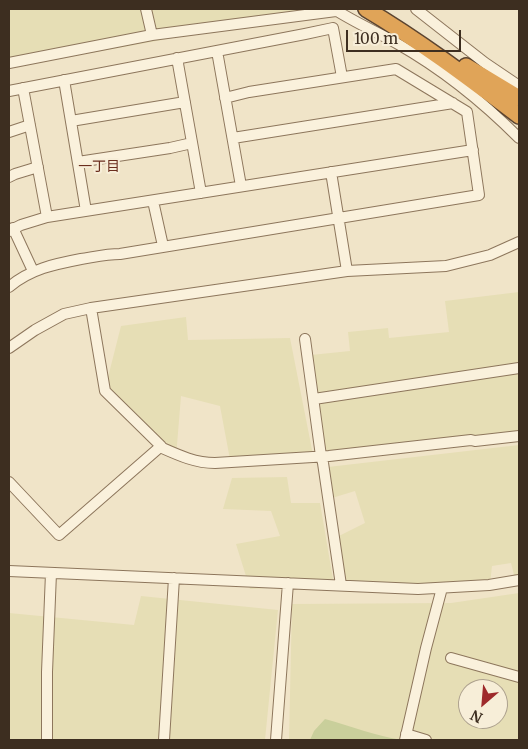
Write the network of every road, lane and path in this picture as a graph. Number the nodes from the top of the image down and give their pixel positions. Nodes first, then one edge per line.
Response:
1 (146, 9) edge
2 (366, 9) edge
3 (416, 9) edge
4 (335, 10) edge
5 (393, 25) junction
6 (152, 35) junction
7 (217, 51) junction
8 (177, 58) junction
9 (9, 63) edge
10 (342, 77) junction
11 (64, 80) junction
12 (519, 86) edge
13 (23, 88) junction
14 (9, 90) edge
15 (225, 98) junction
16 (519, 98) edge
17 (185, 102) junction
18 (453, 103) junction
19 (519, 116) edge
20 (71, 121) junction
21 (30, 125) junction
22 (9, 132) edge
23 (233, 138) junction
24 (519, 138) edge
25 (192, 143) junction
26 (473, 150) junction
27 (78, 162) junction
28 (38, 167) junction
29 (331, 172) junction
30 (9, 177) edge
31 (241, 186) junction
32 (201, 193) junction
33 (154, 201) junction
34 (86, 211) junction
35 (47, 217) junction
36 (339, 218) junction
37 (11, 230) edge
38 (519, 242) edge
39 (164, 246) junction
40 (33, 271) junction
41 (347, 271) junction
42 (9, 287) edge
43 (91, 308) junction
44 (305, 339) dead end
45 (9, 348) edge
46 (519, 368) edge
47 (314, 399) junction
48 (519, 436) edge
49 (160, 447) junction
50 (321, 456) junction
51 (9, 482) edge
52 (9, 571) edge
53 (50, 573) junction
54 (174, 578) junction
55 (519, 580) edge
56 (288, 583) junction
57 (341, 586) junction
58 (442, 588) junction
59 (451, 658) dead end
60 (519, 677) edge
61 (406, 737) edge
62 (47, 740) edge
63 (164, 740) edge
64 (276, 740) edge
65 (426, 740) edge

1 - 6 street
2 - 5 highway
3 - 12 street
4 - 6 street
4 - 24 street
5 - 16 highway
5 - 19 highway
6 - 9 street
7 - 8 street
7 - 10 street
7 - 15 street
8 - 11 street
8 - 17 street
10 - 15 street
10 - 18 street
11 - 13 street
11 - 20 street
13 - 14 street
13 - 21 street
15 - 23 street
17 - 20 street
17 - 25 street
18 - 23 street
18 - 26 street
20 - 27 street
21 - 22 street
21 - 28 street
23 - 31 street
25 - 27 street
25 - 32 street
26 - 29 street
26 - 36 street
27 - 34 street
28 - 30 street
28 - 35 street
29 - 31 street
29 - 36 street
31 - 32 street
32 - 33 street
33 - 34 street
33 - 39 street
34 - 35 street
35 - 37 street
36 - 39 street
36 - 41 street
37 - 40 street
38 - 41 street
39 - 40 street
40 - 42 street
41 - 43 street
43 - 45 street
43 - 49 street
44 - 47 street
46 - 47 street
47 - 50 street
48 - 50 street
49 - 50 street
49 - 51 street
50 - 57 street
52 - 53 street
53 - 54 street
53 - 62 street
54 - 56 street
54 - 63 street
55 - 58 street
56 - 57 street
56 - 64 street
57 - 58 street
58 - 61 street
59 - 60 street
61 - 65 street

